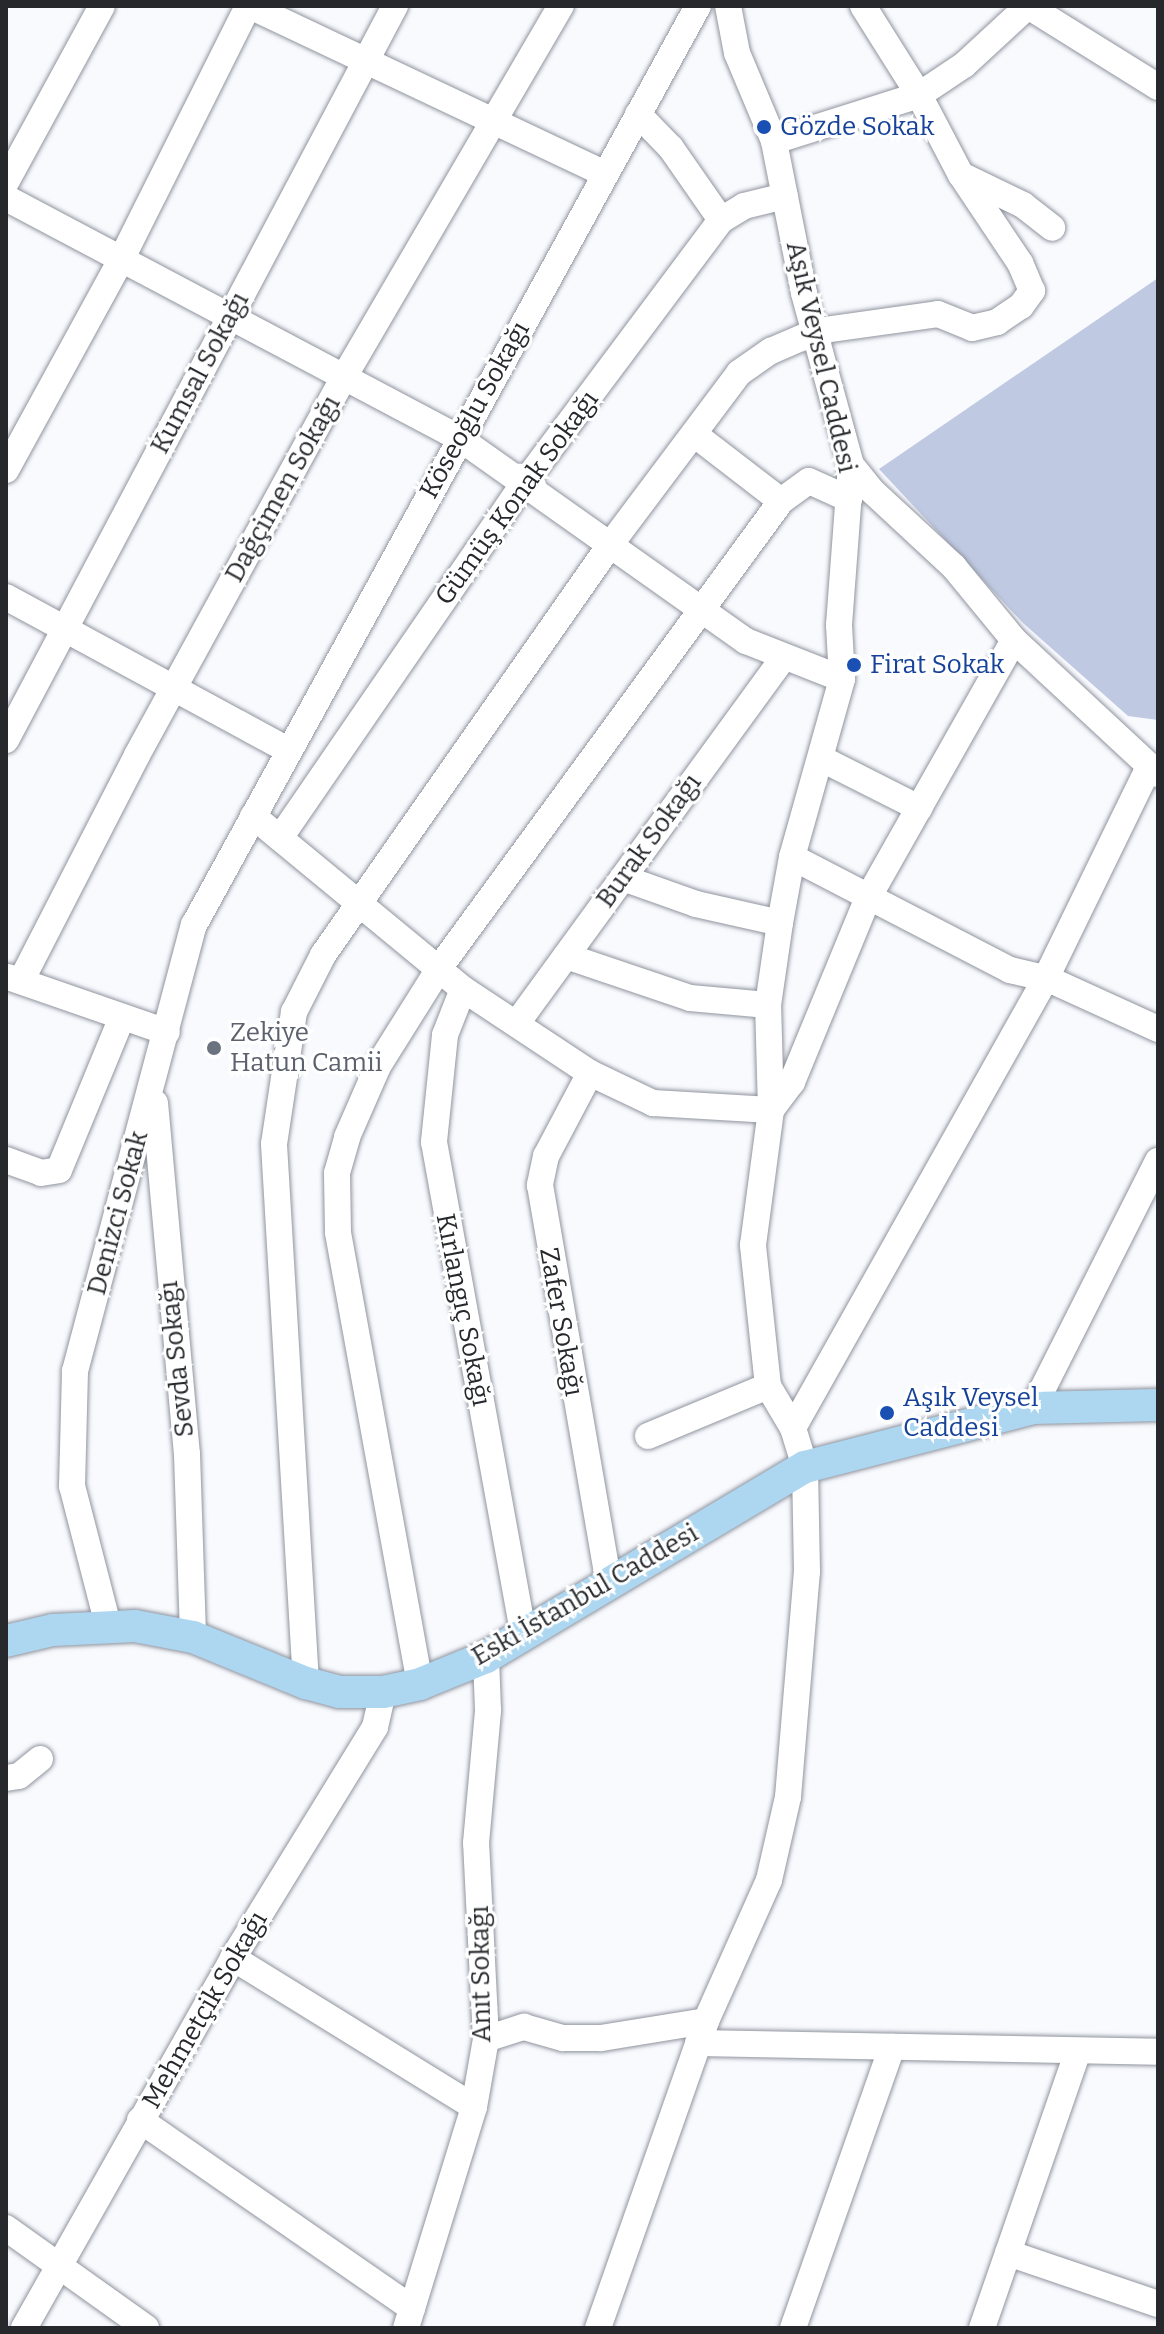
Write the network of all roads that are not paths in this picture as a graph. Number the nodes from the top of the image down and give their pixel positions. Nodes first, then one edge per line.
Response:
1 (102, 6) edge
2 (249, 6) edge
3 (395, 6) edge
4 (561, 6) edge
5 (698, 6) edge
6 (863, 6) edge
7 (1028, 6) edge
8 (724, 9) edge
9 (366, 61) junction
10 (1158, 87) edge
11 (919, 95) junction
12 (638, 114) junction
13 (491, 120) junction
14 (774, 141) junction
15 (605, 174) junction
16 (961, 175) junction
17 (6, 182) edge
18 (785, 196) junction
19 (6, 198) edge
20 (721, 220) junction
21 (1052, 228) dead end
22 (121, 260) junction
23 (230, 317) junction
24 (817, 331) junction
25 (344, 377) junction
26 (694, 434) junction
27 (459, 438) junction
28 (851, 465) junction
29 (6, 470) edge
30 (525, 482) junction
31 (849, 499) junction
32 (781, 501) junction
33 (610, 545) junction
34 (6, 597) edge
35 (700, 610) junction
36 (65, 628) junction
37 (1014, 640) junction
38 (782, 659) junction
39 (842, 679) junction
40 (174, 688) junction
41 (6, 740) edge
42 (288, 750) junction
43 (822, 759) junction
44 (1152, 764) edge
45 (919, 808) junction
46 (253, 816) junction
47 (280, 838) junction
48 (792, 857) junction
49 (623, 878) junction
50 (868, 898) junction
51 (360, 903) junction
52 (780, 923) junction
53 (566, 956) junction
54 (440, 967) junction
55 (1046, 978) junction
56 (11, 980) edge
57 (463, 989) junction
58 (768, 1005) junction
59 (122, 1017) junction
60 (517, 1023) junction
61 (1158, 1029) edge
62 (167, 1032) junction
63 (590, 1073) junction
64 (154, 1080) junction
65 (771, 1110) junction
66 (6, 1160) edge
67 (1158, 1161) edge
68 (768, 1386) junction
69 (1158, 1405) edge
70 (1033, 1408) junction
71 (793, 1428) junction
72 (648, 1436) dead end
73 (805, 1467) junction
74 (608, 1580) junction
75 (108, 1625) junction
76 (523, 1631) junction
77 (193, 1637) junction
78 (6, 1641) edge
79 (486, 1657) junction
80 (306, 1683) junction
81 (420, 1684) junction
82 (383, 1692) junction
83 (40, 1759) dead end
84 (6, 1778) edge
85 (233, 1958) junction
86 (702, 2032) junction
87 (486, 2039) junction
88 (892, 2047) junction
89 (1078, 2051) junction
90 (1158, 2052) edge
91 (474, 2107) junction
92 (140, 2120) junction
93 (6, 2228) edge
94 (1008, 2253) junction
95 (61, 2264) junction
96 (1158, 2304) edge
97 (409, 2318) edge
98 (24, 2328) edge
99 (146, 2328) edge
100 (598, 2328) edge
101 (795, 2328) edge
102 (982, 2328) edge

1 - 17 street
2 - 9 street
2 - 22 street
3 - 9 street, Kumsal Sokağı
4 - 13 street, Dağçimen Sokağı
5 - 12 street, Köseoğlu Sokağı
6 - 11 street
7 - 10 street
7 - 11 street
8 - 14 street, Aşık Veysel Caddesi
9 - 13 street
9 - 23 street, Kumsal Sokağı
11 - 14 street
11 - 16 street
12 - 15 street, Köseoğlu Sokağı
12 - 20 street
13 - 15 street
13 - 25 street, Dağçimen Sokağı
14 - 18 street, Aşık Veysel Caddesi
15 - 27 street, Köseoğlu Sokağı
16 - 21 street
16 - 24 street
18 - 20 street, Gümüş Konak Sokağı
18 - 24 street, Aşık Veysel Caddesi
19 - 22 street
20 - 30 street, Gümüş Konak Sokağı
22 - 23 street
22 - 29 street
23 - 25 street
23 - 36 street, Kumsal Sokağı
24 - 26 street
24 - 28 street, Aşık Veysel Caddesi
25 - 27 street
25 - 40 street, Dağçimen Sokağı
26 - 32 street
26 - 33 street
27 - 30 street
27 - 42 street, Köseoğlu Sokağı
28 - 31 street, Aşık Veysel Caddesi
28 - 37 street
30 - 33 street
30 - 47 street, Gümüş Konak Sokağı
31 - 32 street
31 - 39 street, Aşık Veysel Caddesi
32 - 35 street
33 - 35 street
33 - 51 street
34 - 36 street
35 - 38 street
35 - 54 street
36 - 40 street
36 - 41 street, Kumsal Sokağı
37 - 44 street
37 - 45 street
38 - 39 street
38 - 49 street, Burak Sokağı
39 - 43 street, Aşık Veysel Caddesi
40 - 42 street
40 - 56 street, Dağçimen Sokağı
42 - 46 street, Köseoğlu Sokağı
43 - 45 street
43 - 48 street, Aşık Veysel Caddesi
44 - 55 street
45 - 50 street
46 - 47 street
46 - 62 street, Denizci Sokak
47 - 51 street
48 - 50 street
48 - 52 street, Aşık Veysel Caddesi
49 - 52 street
49 - 53 street, Burak Sokağı
50 - 55 street
50 - 65 street
51 - 54 street
51 - 80 street
52 - 58 street, Aşık Veysel Caddesi
53 - 58 street
53 - 60 street, Burak Sokağı
54 - 57 street
54 - 81 street
55 - 61 street
55 - 71 street
56 - 59 street
57 - 60 street
57 - 76 street, Kırlangıç Sokağı
58 - 65 street, Aşık Veysel Caddesi
59 - 62 street
59 - 66 street
60 - 63 street
62 - 64 street, Denizci Sokak
63 - 65 street
63 - 74 street, Zafer Sokağı
64 - 75 street, Denizci Sokak
64 - 77 street, Sevda Sokağı
65 - 68 street, Aşık Veysel Caddesi
67 - 70 street
68 - 71 street, Aşık Veysel Caddesi
68 - 72 street
69 - 70 main road, Eski İstanbul Caddesi
70 - 73 main road, Eski İstanbul Caddesi
71 - 73 street, Aşık Veysel Caddesi
73 - 74 main road, Eski İstanbul Caddesi
73 - 86 street, Aşık Veysel Caddesi
74 - 76 main road, Eski İstanbul Caddesi
75 - 77 main road, Eski İstanbul Caddesi
75 - 78 main road, Eski İstanbul Caddesi
76 - 79 main road, Eski İstanbul Caddesi
77 - 80 main road, Eski İstanbul Caddesi
79 - 81 main road, Eski İstanbul Caddesi
79 - 87 street, Anıt Sokağı
80 - 82 main road, Eski İstanbul Caddesi
81 - 82 main road, Eski İstanbul Caddesi
82 - 85 street, Mehmetçik Sokağı
83 - 84 street
85 - 91 street
85 - 92 street, Mehmetçik Sokağı
86 - 87 street
86 - 88 street
86 - 100 street, Aşık Veysel Caddesi
87 - 91 street, Anıt Sokağı
88 - 89 street
88 - 101 street
89 - 90 street
89 - 94 street
91 - 97 street, Anıt Sokağı
92 - 95 street, Mehmetçik Sokağı
92 - 97 street
93 - 95 street
94 - 96 street
94 - 102 street
95 - 98 street, Mehmetçik Sokağı
95 - 99 street

